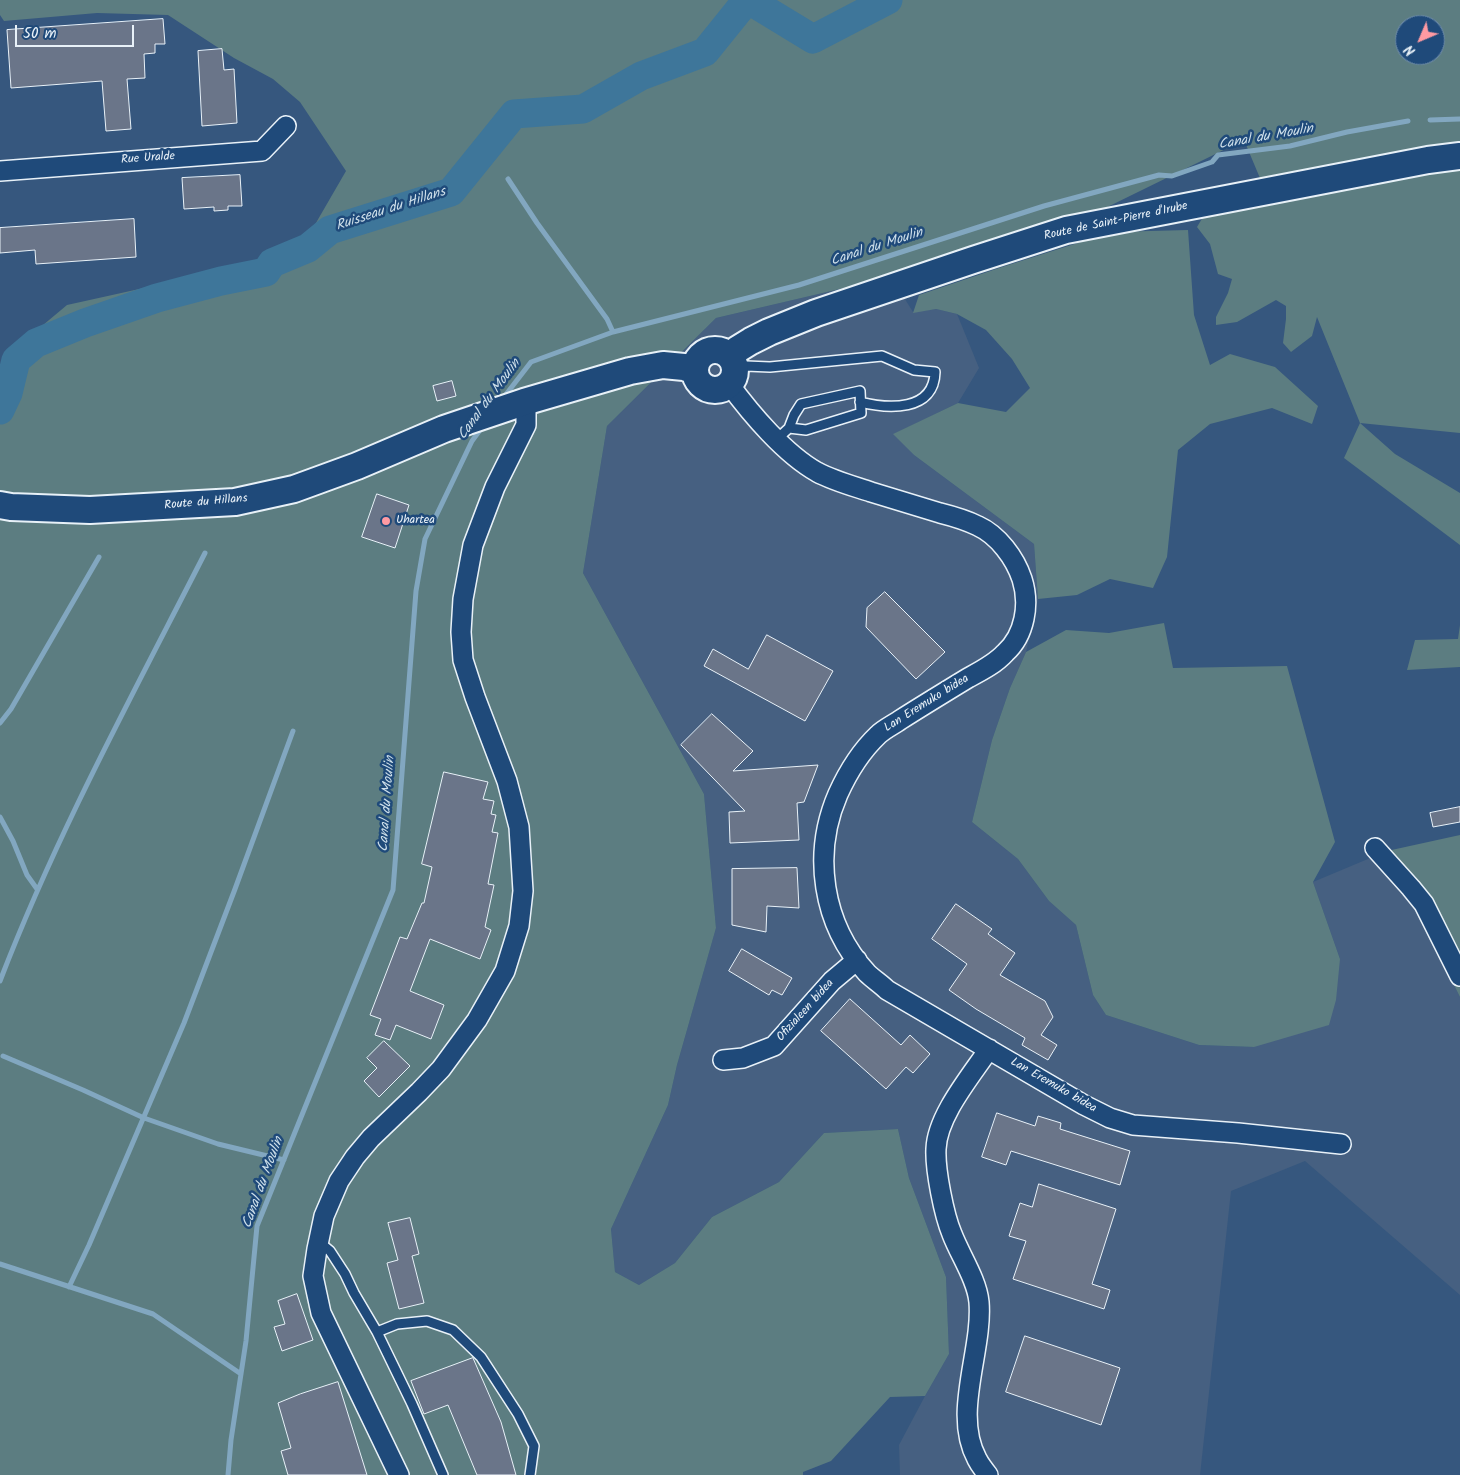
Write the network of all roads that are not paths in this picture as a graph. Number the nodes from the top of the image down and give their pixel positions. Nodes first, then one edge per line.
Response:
1 (286, 126) dead end
2 (1460, 156) edge
3 (0, 171) edge
4 (731, 369) junction
5 (524, 402) junction
6 (860, 402) junction
7 (783, 433) junction
8 (0, 505) edge
9 (1375, 848) dead end
10 (856, 960) junction
11 (1460, 976) edge
12 (989, 1049) junction
13 (723, 1060) dead end
14 (1341, 1144) dead end
15 (318, 1242) junction
16 (377, 1332) junction
17 (399, 1475) edge
18 (443, 1475) edge
19 (530, 1475) edge
20 (988, 1475) edge

1 - 3 street, Rue Uralde
2 - 4 street, Route de Saint-Pierre d'Irube
4 - 5 street
4 - 6 lane
4 - 7 street, Lan Eremuko bidea
5 - 8 street, Route du Hillans
5 - 15 street
6 - 7 lane
6 - 7 lane
7 - 10 street, Lan Eremuko bidea
9 - 11 street
10 - 12 street, Lan Eremuko bidea
10 - 13 street, Ofizialeen bidea
12 - 14 street, Lan Eremuko bidea
12 - 20 street
15 - 16 lane
15 - 17 street
16 - 18 lane
16 - 19 lane

